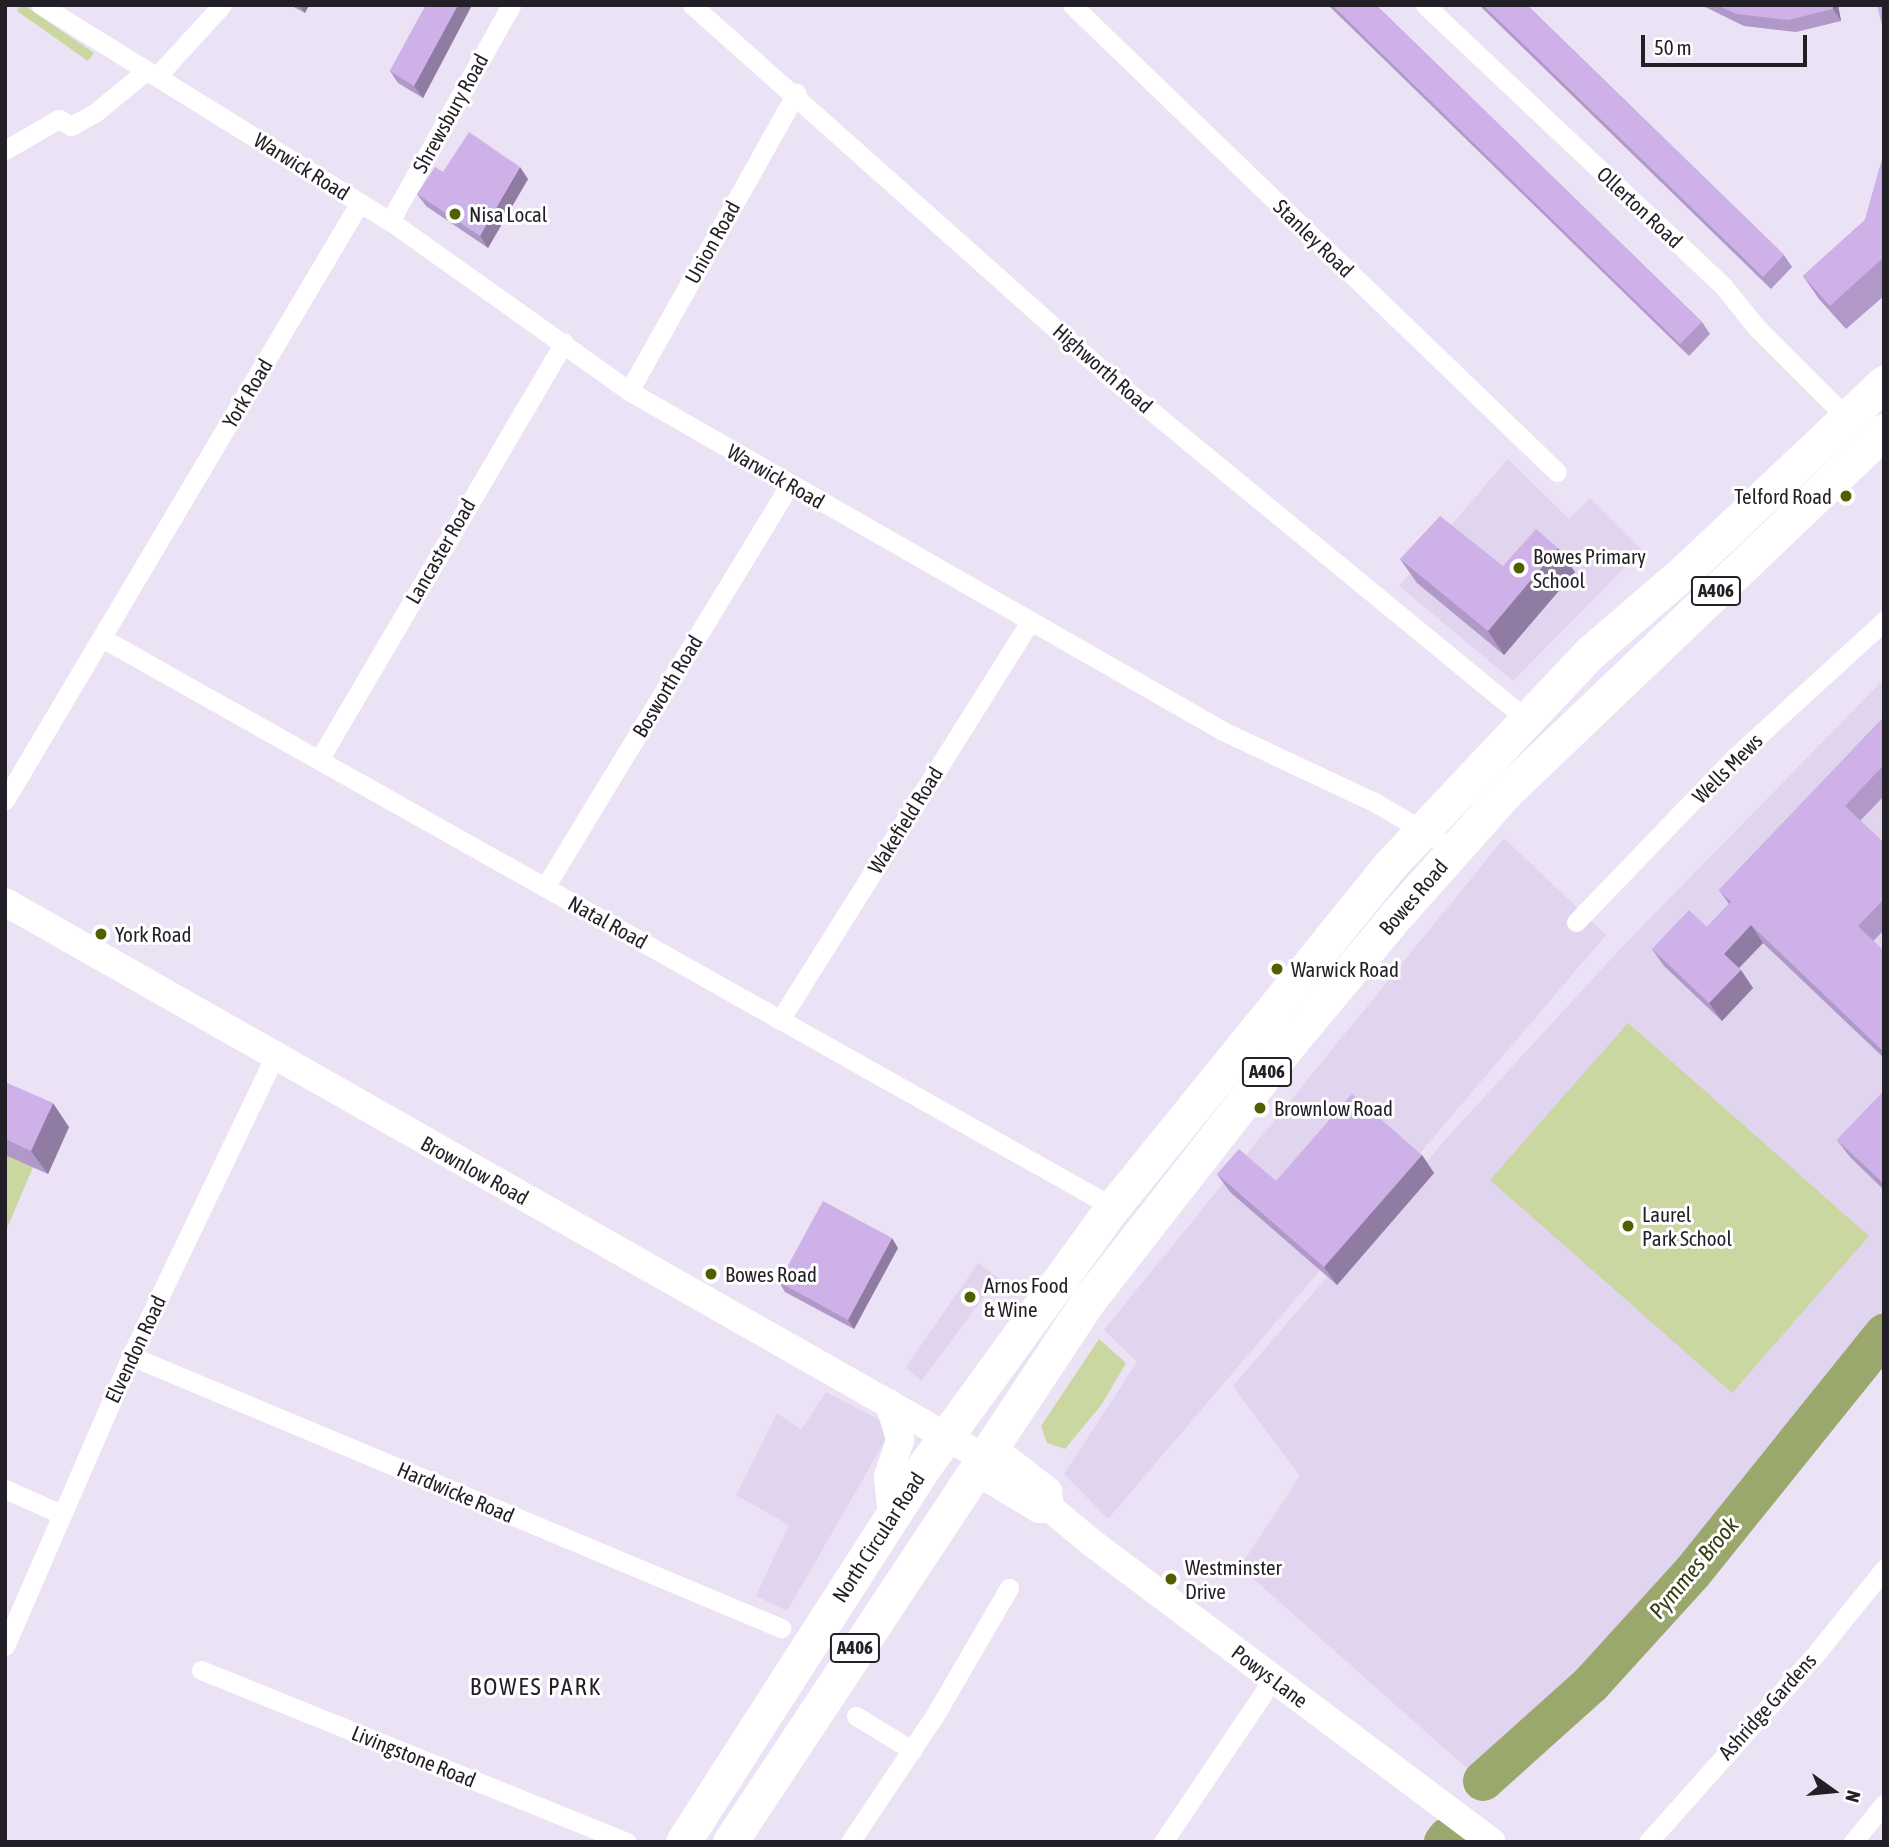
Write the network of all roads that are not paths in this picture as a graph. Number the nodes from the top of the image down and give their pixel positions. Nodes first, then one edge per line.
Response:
1 (41, 5) edge
2 (222, 5) edge
3 (511, 5) edge
4 (692, 5) edge
5 (1072, 5) edge
6 (1425, 5) edge
7 (151, 74) junction
8 (796, 93) junction
9 (5, 150) edge
10 (360, 202) junction
11 (390, 221) junction
12 (564, 343) junction
13 (1884, 383) edge
14 (629, 391) junction
15 (1846, 417) junction
16 (1884, 431) edge
17 (1557, 472) dead end
18 (789, 485) junction
19 (1030, 621) junction
20 (1884, 621) edge
21 (102, 638) junction
22 (1525, 719) junction
23 (319, 760) junction
24 (5, 800) edge
25 (1422, 831) junction
26 (1454, 849) junction
27 (545, 887) junction
28 (5, 902) edge
29 (1576, 922) dead end
30 (780, 1020) junction
31 (274, 1057) junction
32 (1113, 1207) junction
33 (1088, 1301) junction
34 (131, 1356) junction
35 (888, 1403) junction
36 (947, 1435) junction
37 (984, 1458) junction
38 (5, 1489) edge
39 (892, 1513) junction
40 (61, 1514) junction
41 (1884, 1569) edge
42 (1009, 1588) dead end
43 (796, 1634) junction
44 (5, 1646) edge
45 (201, 1670) dead end
46 (1273, 1679) junction
47 (856, 1716) dead end
48 (912, 1750) junction
49 (1884, 1804) edge
50 (627, 1842) edge
51 (683, 1842) edge
52 (730, 1842) edge
53 (850, 1842) edge
54 (1163, 1842) edge
55 (1491, 1842) edge
56 (1648, 1842) edge
57 (1853, 1842) edge

1 - 7 street, Warwick Road
2 - 7 street
3 - 11 street, Shrewsbury Road
4 - 8 street, Highworth Road
5 - 17 street, Stanley Road
6 - 15 street, Ollerton Road
7 - 9 street
7 - 10 street, Warwick Road
8 - 14 street, Union Road
8 - 22 street, Highworth Road
10 - 11 street, Warwick Road
10 - 21 street, York Road
11 - 12 street, Warwick Road
12 - 14 street, Warwick Road
12 - 23 street, Lancaster Road
13 - 15 highway, Bowes Road / A406
14 - 18 street, Warwick Road
15 - 22 highway, Bowes Road / A406
16 - 26 highway, Bowes Road / A406
18 - 19 street, Warwick Road
18 - 27 street, Bosworth Road
19 - 25 street, Warwick Road
19 - 30 street, Wakefield Road
20 - 29 street, Wells Mews
21 - 23 street, Natal Road
21 - 24 street, York Road
22 - 25 highway, Bowes Road / A406
23 - 27 street, Natal Road
25 - 26 street, Warwick Road
25 - 32 highway, Bowes Road / A406
26 - 33 highway, Bowes Road / A406
27 - 30 street, Natal Road
28 - 31 main road, Brownlow Road
30 - 32 street, Natal Road
31 - 34 street, Elvendon Road
31 - 35 main road, Brownlow Road
32 - 36 highway, Bowes Road / A406
33 - 36 main road, A406
33 - 37 highway, Bowes Road / A406
34 - 40 street, Elvendon Road
34 - 43 street, Hardwicke Road
35 - 36 main road, Brownlow Road
35 - 39 main road
36 - 37 main road, Powys Lane
36 - 39 highway, North Circular Road / A406
37 - 46 main road, Powys Lane
37 - 52 highway, Bowes Road / A406
38 - 40 street
39 - 43 highway, North Circular Road / A406
40 - 44 street, Elvendon Road
41 - 56 street, Ashridge Gardens
42 - 48 street
43 - 51 highway, A406
45 - 50 street, Livingstone Road
46 - 54 street
46 - 55 main road, Powys Lane
47 - 48 street
48 - 53 street
49 - 57 street

